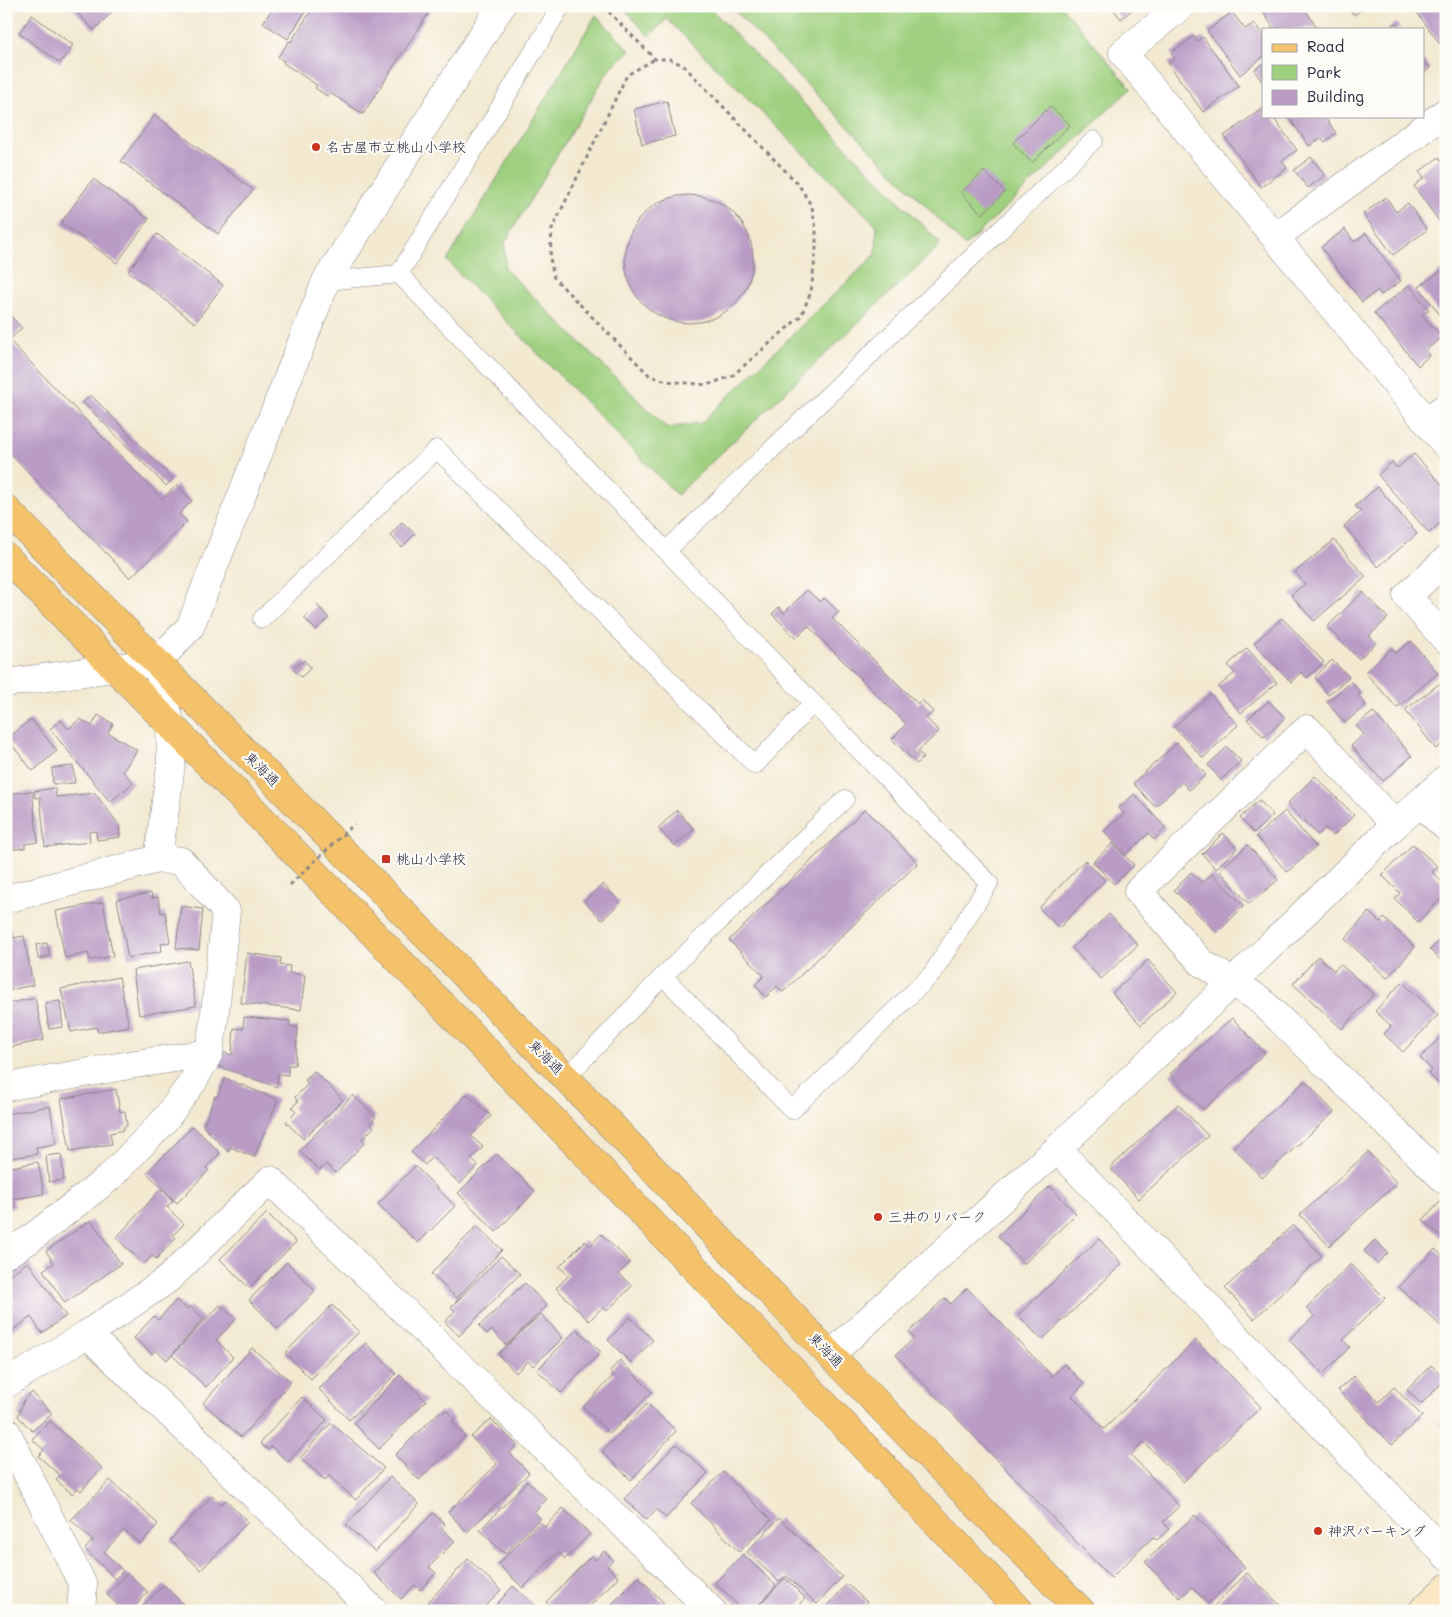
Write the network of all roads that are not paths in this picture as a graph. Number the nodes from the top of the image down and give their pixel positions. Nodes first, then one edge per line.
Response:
1 (501, 6) edge
2 (560, 6) edge
3 (1181, 6) edge
4 (1446, 112) edge
5 (1094, 140) dead end
6 (1275, 237) junction
7 (399, 274) junction
8 (326, 281) junction
9 (1436, 414) edge
10 (1446, 445) edge
11 (6, 508) edge
12 (667, 550) junction
13 (6, 557) edge
14 (1446, 560) edge
15 (262, 619) dead end
16 (1446, 640) edge
17 (157, 662) junction
18 (115, 668) junction
19 (6, 682) edge
20 (814, 704) junction
21 (170, 723) junction
22 (1446, 779) edge
23 (846, 799) dead end
24 (1420, 803) junction
25 (1395, 825) junction
26 (1446, 826) edge
27 (158, 859) junction
28 (6, 899) edge
29 (663, 976) junction
30 (1233, 982) junction
31 (209, 1053) junction
32 (566, 1078) junction
33 (6, 1087) edge
34 (1057, 1149) junction
35 (1446, 1181) edge
36 (6, 1254) edge
37 (87, 1334) junction
38 (830, 1355) junction
39 (6, 1384) edge
40 (6, 1431) edge
41 (1446, 1555) edge
42 (1446, 1588) edge
43 (356, 1605) edge
44 (81, 1611) edge
45 (712, 1611) edge
46 (1020, 1611) edge
47 (1081, 1611) edge
48 (1422, 1611) edge

1 - 8 street
2 - 7 lane
3 - 6 street
4 - 6 street
5 - 12 lane
6 - 9 street
7 - 8 lane
7 - 12 lane
8 - 17 street
9 - 10 street
11 - 17 main road, 東海通
12 - 20 lane
13 - 18 main road
14 - 16 street
15 - 20 lane
17 - 18 street
17 - 21 street
17 - 32 main road, 東海通
18 - 19 street
18 - 21 main road
20 - 29 lane
21 - 27 street
21 - 46 main road
22 - 24 street
23 - 29 lane
24 - 25 street
24 - 26 street
25 - 30 street
25 - 30 street
27 - 28 street
27 - 31 street
29 - 32 lane
30 - 34 street
30 - 35 street
31 - 33 street
31 - 36 street
32 - 38 main road, 東海通
34 - 38 street
34 - 41 street
37 - 39 street
37 - 43 street
37 - 45 street
38 - 47 main road, 東海通
40 - 44 street
42 - 48 street

